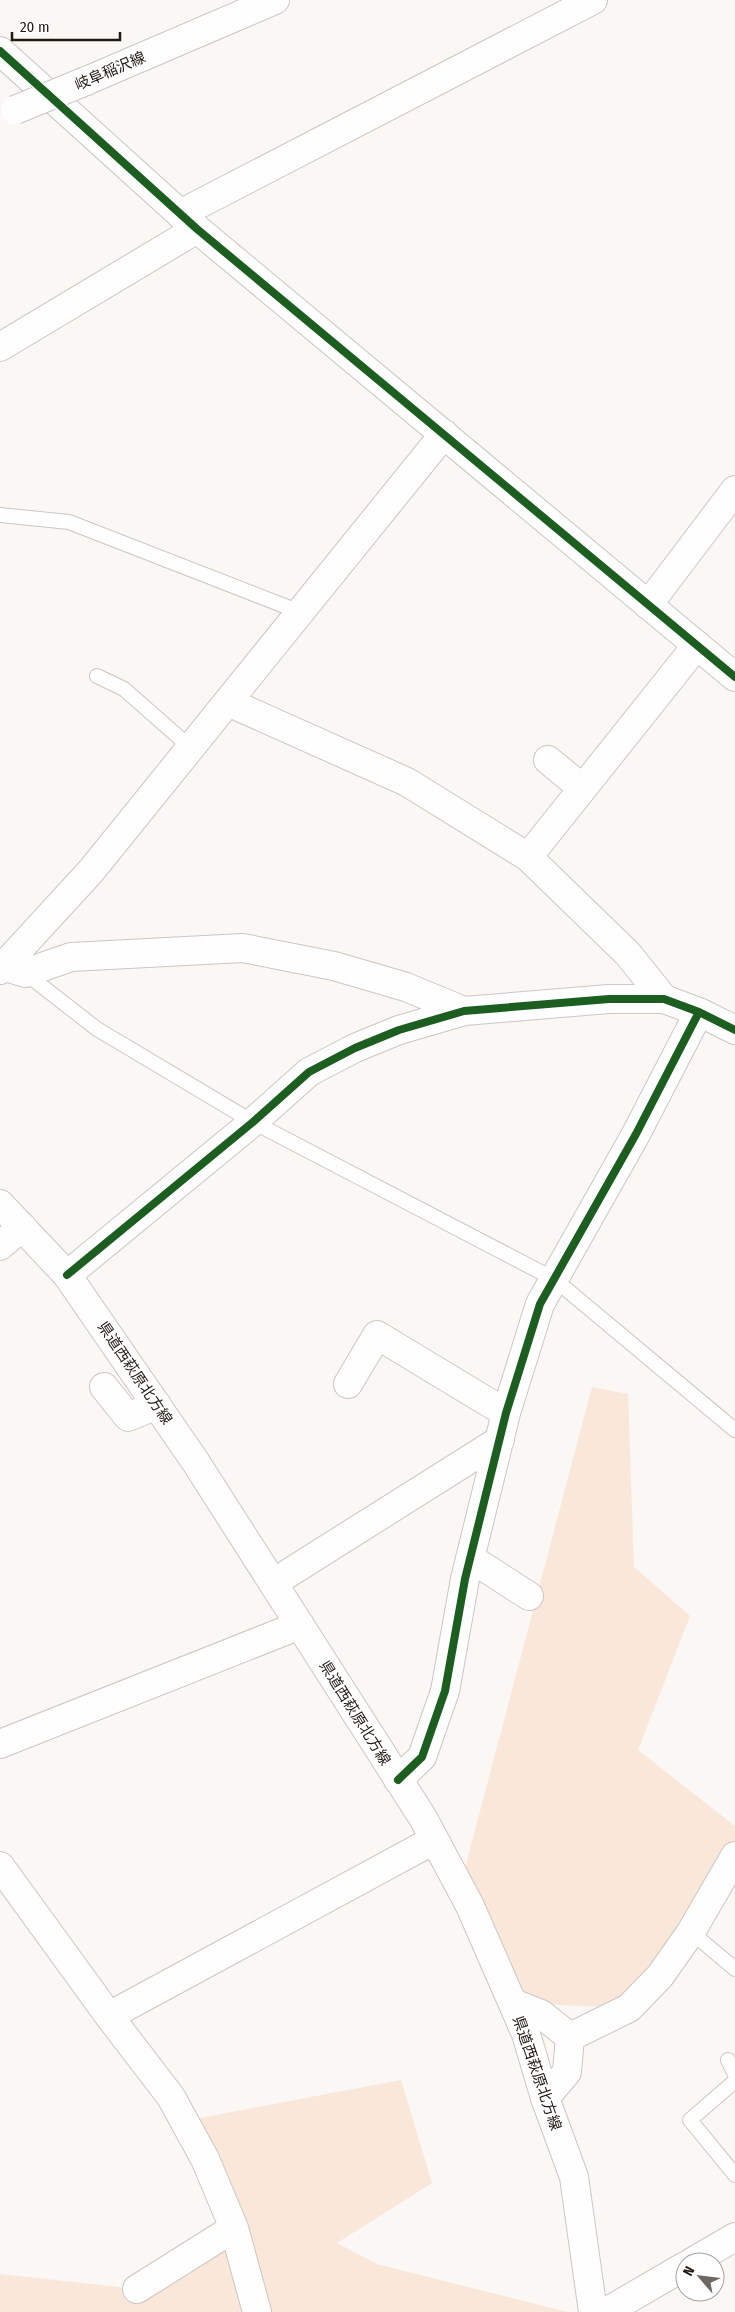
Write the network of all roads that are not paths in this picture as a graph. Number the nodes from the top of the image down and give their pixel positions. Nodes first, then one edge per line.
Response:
1 (275, 0) edge
2 (593, 0) edge
3 (0, 51) edge
4 (8, 112) edge
5 (189, 221) junction
6 (0, 347) edge
7 (444, 434) junction
8 (735, 490) edge
9 (0, 515) edge
10 (648, 605) junction
11 (300, 612) junction
12 (697, 645) junction
13 (97, 676) dead end
14 (735, 677) edge
15 (228, 702) junction
16 (191, 748) junction
17 (548, 760) dead end
18 (582, 788) junction
19 (528, 857) junction
20 (7, 968) edge
21 (664, 999) junction
22 (464, 1011) junction
23 (722, 1020) edge
24 (253, 1122) junction
25 (0, 1204) edge
26 (22, 1226) junction
27 (0, 1246) edge
28 (68, 1275) junction
29 (554, 1280) junction
30 (348, 1384) dead end
31 (104, 1387) dead end
32 (157, 1405) junction
33 (506, 1413) junction
34 (735, 1430) edge
35 (500, 1440) junction
36 (470, 1558) junction
37 (273, 1583) junction
38 (529, 1596) dead end
39 (300, 1625) junction
40 (0, 1744) edge
41 (398, 1780) junction
42 (434, 1840) junction
43 (735, 1856) edge
44 (0, 1866) edge
45 (691, 1932) junction
46 (735, 1969) edge
47 (512, 2003) junction
48 (109, 2016) junction
49 (570, 2037) junction
50 (728, 2060) dead end
51 (735, 2074) edge
52 (735, 2081) edge
53 (545, 2098) junction
54 (735, 2175) edge
55 (234, 2228) junction
56 (735, 2237) edge
57 (709, 2252) edge
58 (675, 2272) edge
59 (137, 2289) dead end
60 (258, 2312) edge
61 (593, 2312) edge
62 (606, 2312) edge

1 - 4 street, 岐阜稲沢線, bridge
2 - 5 street
3 - 5 street
5 - 6 street
5 - 7 street
7 - 10 street
7 - 11 street
8 - 10 street
9 - 11 lane
10 - 12 street
11 - 15 street
12 - 14 street
12 - 18 street
13 - 16 lane
15 - 16 street
15 - 19 street
16 - 20 street
17 - 18 street
18 - 19 street
19 - 21 street
20 - 22 street
20 - 24 lane
21 - 22 street
21 - 23 street
22 - 24 street
23 - 29 street
24 - 28 street
24 - 29 lane
25 - 26 street, 県道西萩原北方線
26 - 27 street
26 - 28 street, 県道西萩原北方線
28 - 32 street, 県道西萩原北方線
29 - 33 street
29 - 34 lane
30 - 33 street
31 - 32 street
32 - 37 street, 県道西萩原北方線
33 - 35 street
35 - 36 street
35 - 37 street
36 - 38 street
36 - 41 street
37 - 39 street, 県道西萩原北方線
39 - 40 street
39 - 41 street, 県道西萩原北方線
41 - 42 street, 県道西萩原北方線
42 - 47 street, 県道西萩原北方線
42 - 48 street
43 - 45 street
44 - 48 street
45 - 46 lane
45 - 49 street
47 - 49 street
47 - 53 street, 県道西萩原北方線
48 - 55 street
49 - 53 street
50 - 51 lane
52 - 54 lane
53 - 61 street, 県道西萩原北方線
55 - 59 street
55 - 60 street
56 - 57 street
58 - 62 street

